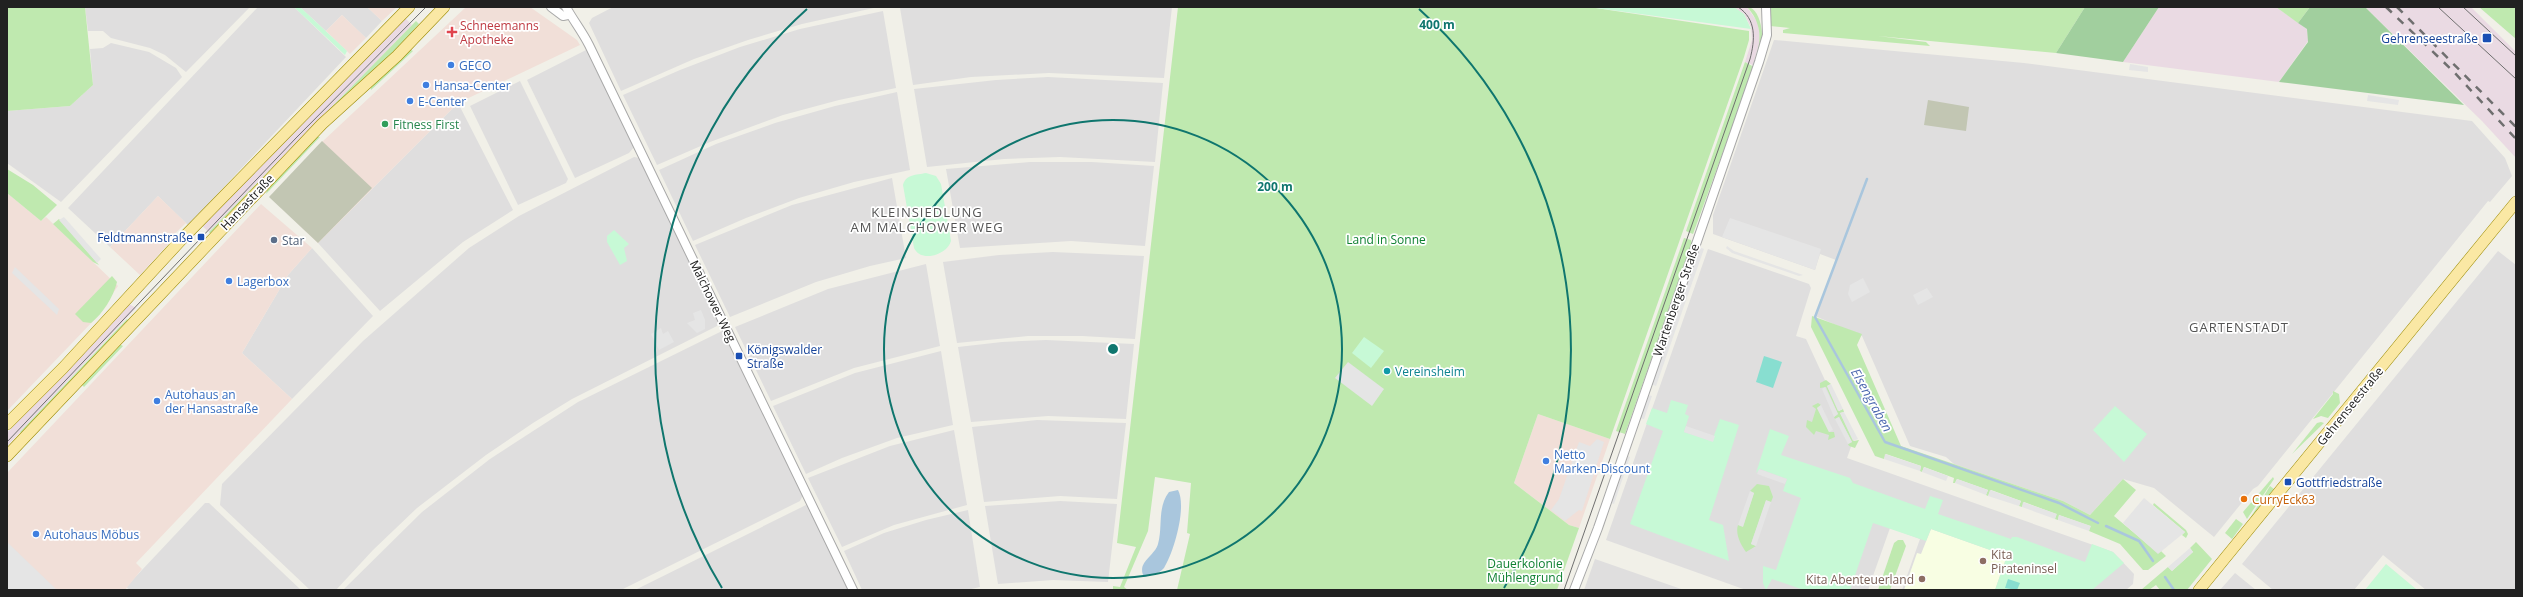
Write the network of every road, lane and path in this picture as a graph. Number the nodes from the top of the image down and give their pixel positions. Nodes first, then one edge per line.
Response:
1 (409, 7) edge
2 (444, 7) edge
3 (551, 7) edge
4 (1766, 7) edge
5 (567, 11) edge
6 (2516, 202) edge
7 (7, 424) edge
8 (7, 456) edge
9 (853, 590) edge
10 (1574, 590) edge
11 (2200, 590) edge

1 - 7 main road, Hansastraße
2 - 8 main road, Hansastraße
3 - 5 street, Malchower Weg
4 - 10 street, Wartenberger Straße
5 - 9 street, Malchower Weg
6 - 11 main road, Gehrenseestraße

